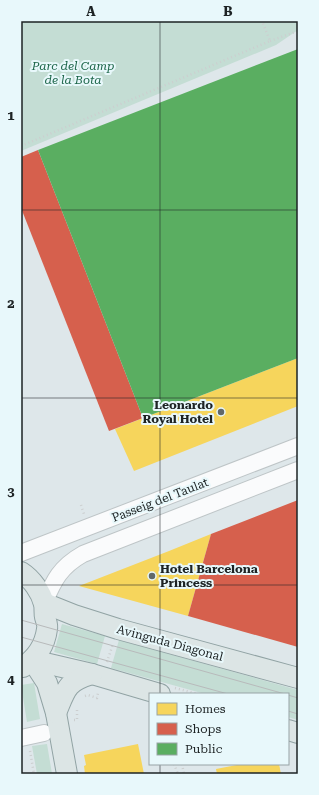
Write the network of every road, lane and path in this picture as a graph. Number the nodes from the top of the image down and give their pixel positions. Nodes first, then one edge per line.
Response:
1 (262, 21) edge
2 (298, 31) edge
3 (270, 41) junction
4 (21, 146) edge
5 (298, 446) edge
6 (298, 470) edge
7 (81, 505) dead end
8 (84, 514) dead end
9 (21, 553) edge
10 (21, 572) edge
11 (44, 603) junction
12 (114, 639) dead end
13 (26, 664) edge
14 (99, 676) junction
15 (298, 678) edge
16 (157, 693) edge
17 (81, 697) dead end
18 (79, 704) dead end
19 (64, 717) junction
20 (44, 733) dead end
21 (25, 742) edge
22 (34, 774) edge
23 (67, 774) edge

1 - 3 path
2 - 3 path
3 - 4 path
5 - 9 street, Passeig del Taulat
6 - 11 street, Passeig del Taulat
7 - 8 path
10 - 11 main road
11 - 13 main road
11 - 15 main road, Avinguda Diagonal
12 - 14 path, Avinguda Diagonal
13 - 14 main road
13 - 19 main road
14 - 16 main road
14 - 17 path
14 - 19 main road
18 - 19 path
19 - 23 main road
20 - 21 street
21 - 22 path

